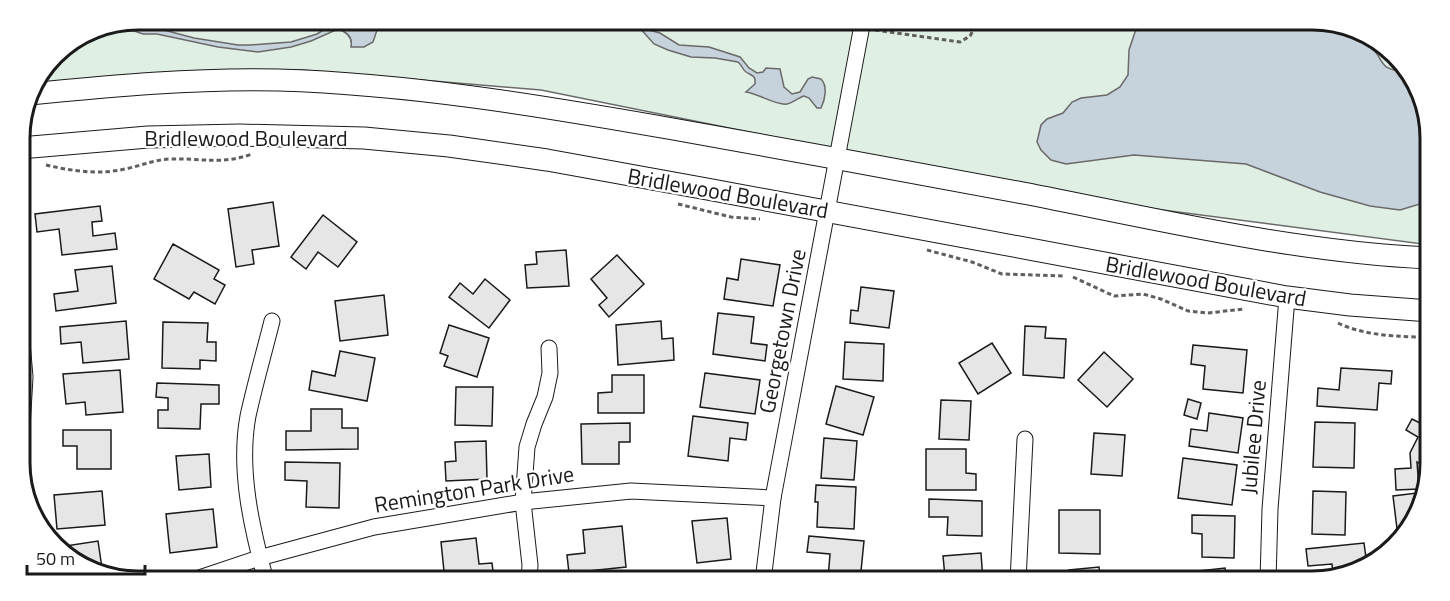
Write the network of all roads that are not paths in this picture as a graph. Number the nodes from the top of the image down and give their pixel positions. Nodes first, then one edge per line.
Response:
1 (861, 30) edge
2 (40, 93) edge
3 (30, 147) edge
4 (838, 158) junction
5 (828, 212) junction
6 (1420, 257) edge
7 (1287, 297) junction
8 (1420, 309) edge
9 (272, 321) dead end
10 (549, 348) dead end
11 (1025, 439) dead end
12 (773, 498) junction
13 (523, 502) junction
14 (259, 558) junction
15 (222, 571) edge
16 (263, 571) edge
17 (530, 571) edge
18 (765, 571) edge
19 (1018, 571) edge
20 (1268, 571) edge

1 - 4 street, Georgetown Drive
2 - 4 main road
3 - 5 main road, Bridlewood Boulevard
4 - 5 street, Georgetown Drive
4 - 6 main road
5 - 7 main road, Bridlewood Boulevard
5 - 12 street, Georgetown Drive
7 - 8 main road, Bridlewood Boulevard
7 - 20 street, Jubilee Drive
9 - 14 street
10 - 13 street
11 - 19 street
12 - 13 street, Remington Park Drive
12 - 18 street, Georgetown Drive
13 - 14 street, Remington Park Drive
13 - 17 street
14 - 15 street, Remington Park Drive
14 - 16 street

